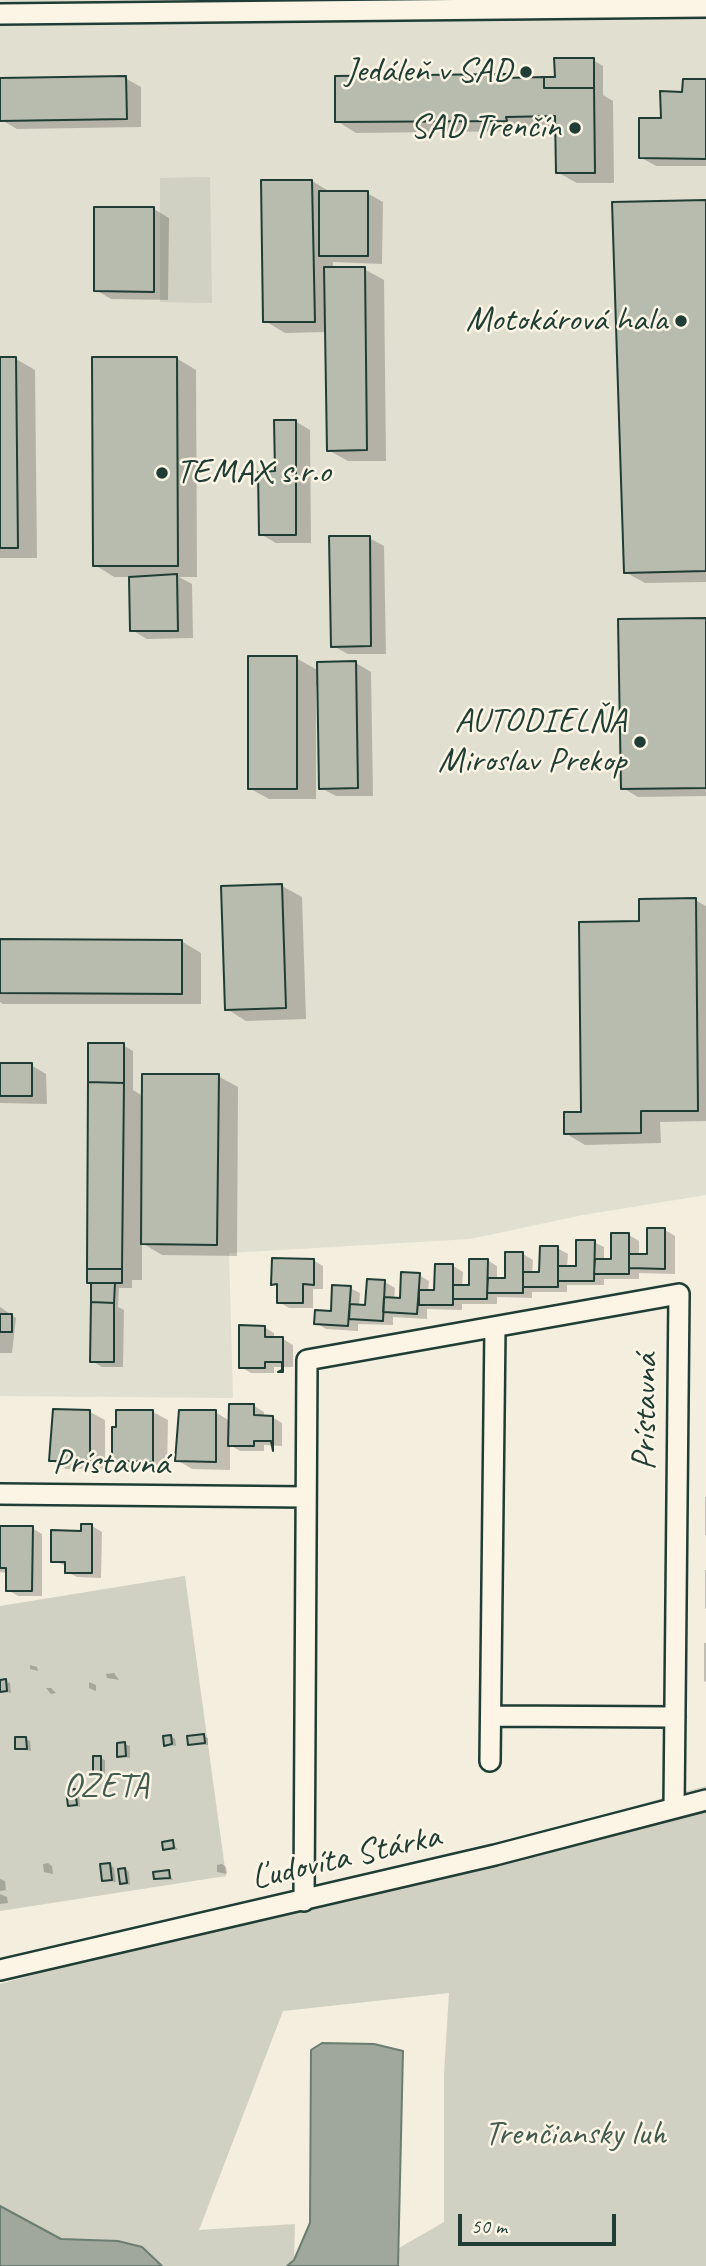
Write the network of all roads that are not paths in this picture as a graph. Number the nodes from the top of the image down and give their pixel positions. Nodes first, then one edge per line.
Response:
1 (706, 7) edge
2 (0, 13) edge
3 (495, 1327) junction
4 (0, 1494) edge
5 (306, 1497) junction
6 (491, 1716) junction
7 (675, 1717) junction
8 (490, 1761) dead end
9 (706, 1800) edge
10 (674, 1808) junction
11 (304, 1901) junction
12 (0, 1970) edge

1 - 2 street
3 - 5 street, Prístavná
3 - 6 street
3 - 7 street, Prístavná
4 - 5 street, Prístavná
5 - 11 street, Prístavná
6 - 7 street
6 - 8 street
7 - 10 street, Prístavná
9 - 10 street, Ľudovíta Stárka
10 - 11 street, Ľudovíta Stárka
11 - 12 street, Ľudovíta Stárka

